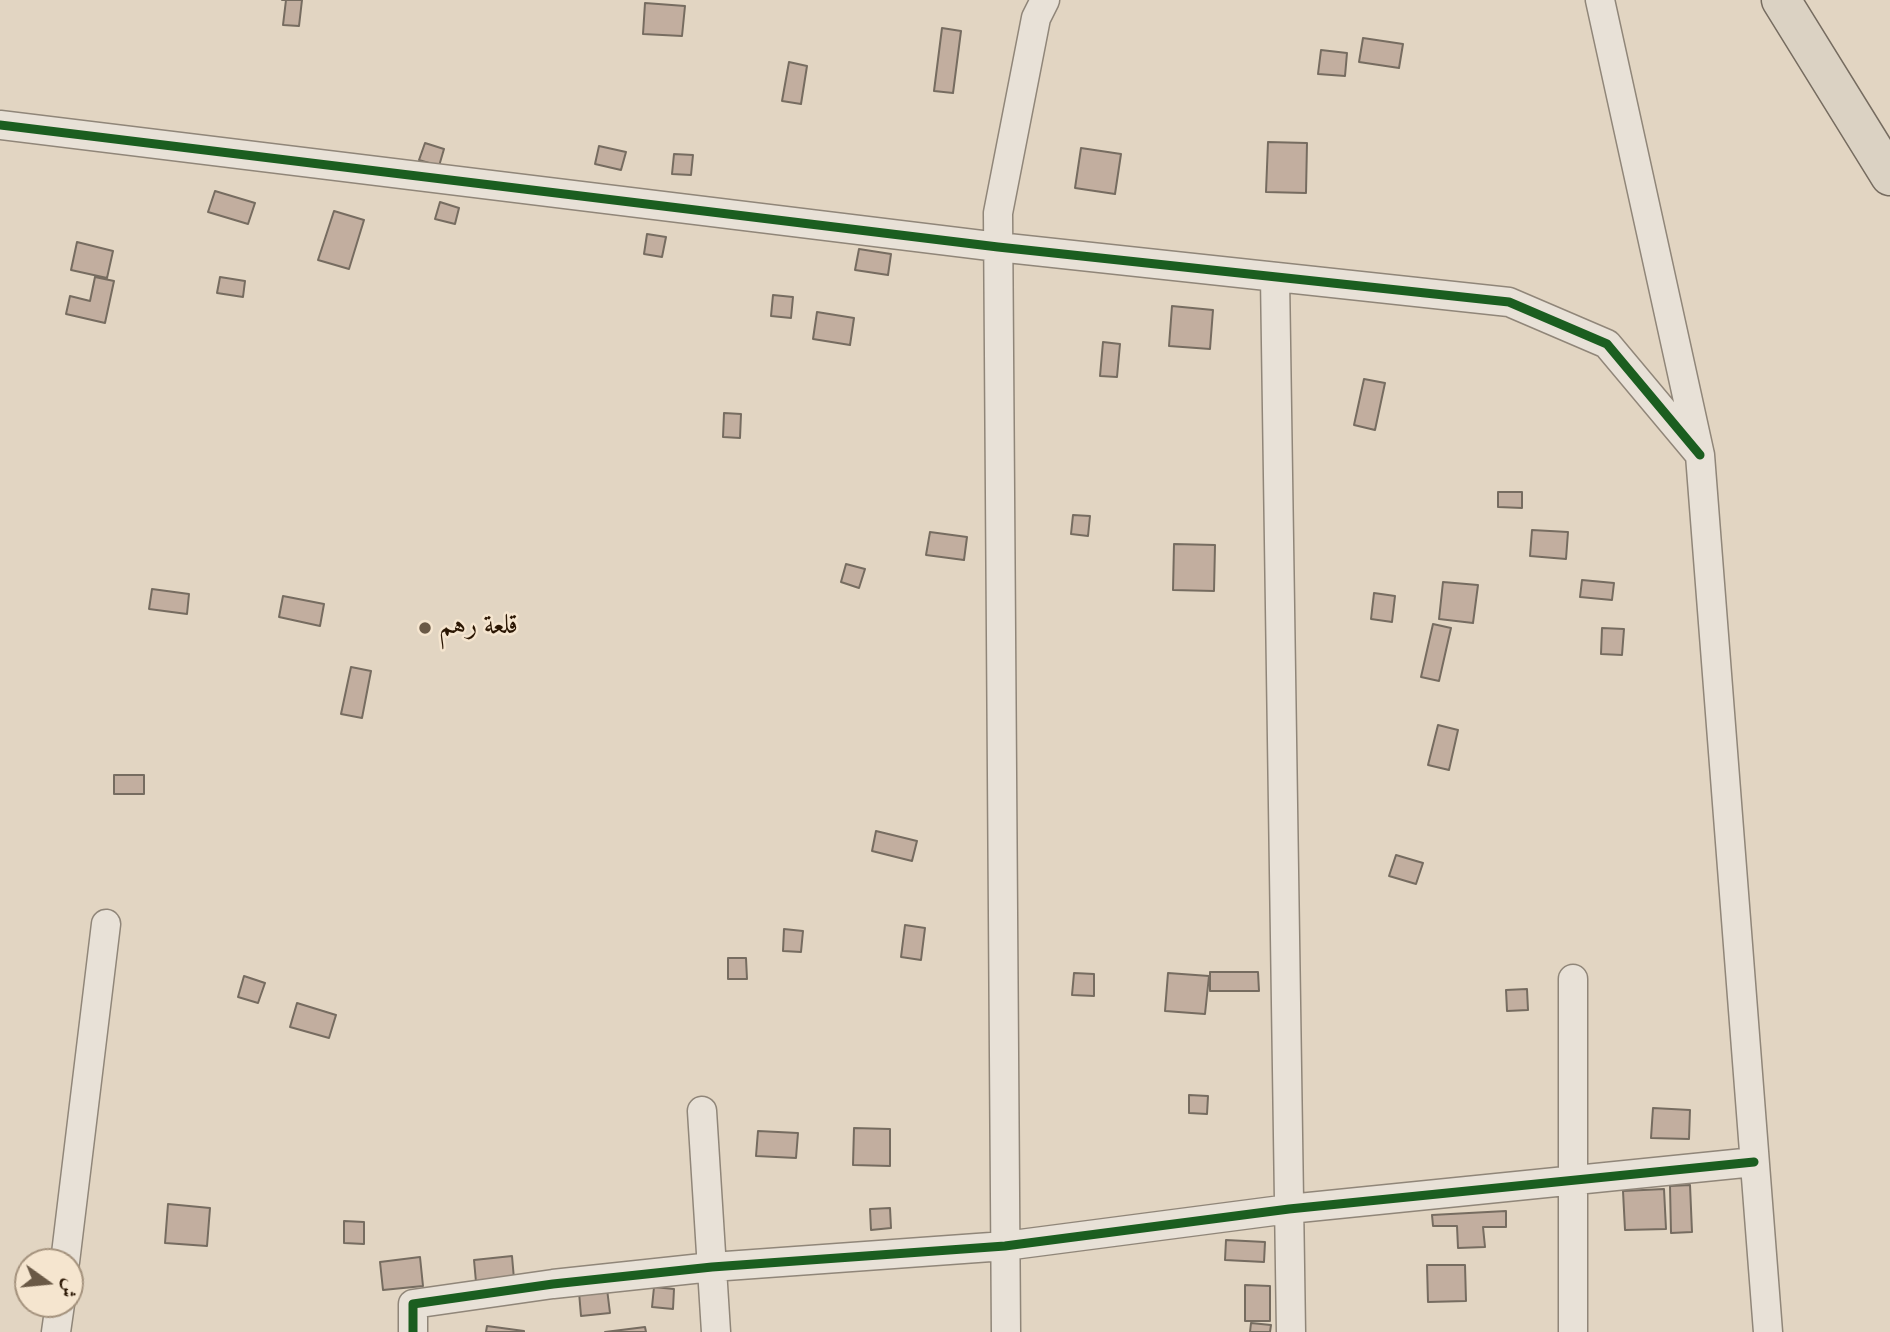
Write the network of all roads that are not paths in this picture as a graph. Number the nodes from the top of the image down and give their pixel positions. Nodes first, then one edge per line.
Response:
1 (1045, 0) edge
2 (1600, 0) edge
3 (1782, 0) edge
4 (0, 125) edge
5 (1890, 176) edge
6 (998, 247) junction
7 (1275, 277) junction
8 (1700, 455) junction
9 (106, 924) dead end
10 (1573, 979) dead end
11 (702, 1111) dead end
12 (1754, 1162) junction
13 (1573, 1180) junction
14 (1289, 1209) junction
15 (1005, 1246) junction
16 (67, 1248) edge
17 (712, 1267) junction
18 (413, 1332) edge
19 (716, 1332) edge
20 (1006, 1332) edge
21 (1291, 1332) edge
22 (1573, 1332) edge
23 (1768, 1332) edge

1 - 6 street
2 - 8 street
3 - 5 main road
4 - 6 street
6 - 7 street
6 - 15 street
7 - 8 street
7 - 14 street
8 - 12 street
9 - 16 street
10 - 13 street
11 - 17 street
12 - 13 street
12 - 23 street
13 - 14 street
13 - 22 street
14 - 15 street
14 - 21 street
15 - 17 street
15 - 20 street
17 - 18 street
17 - 19 street

